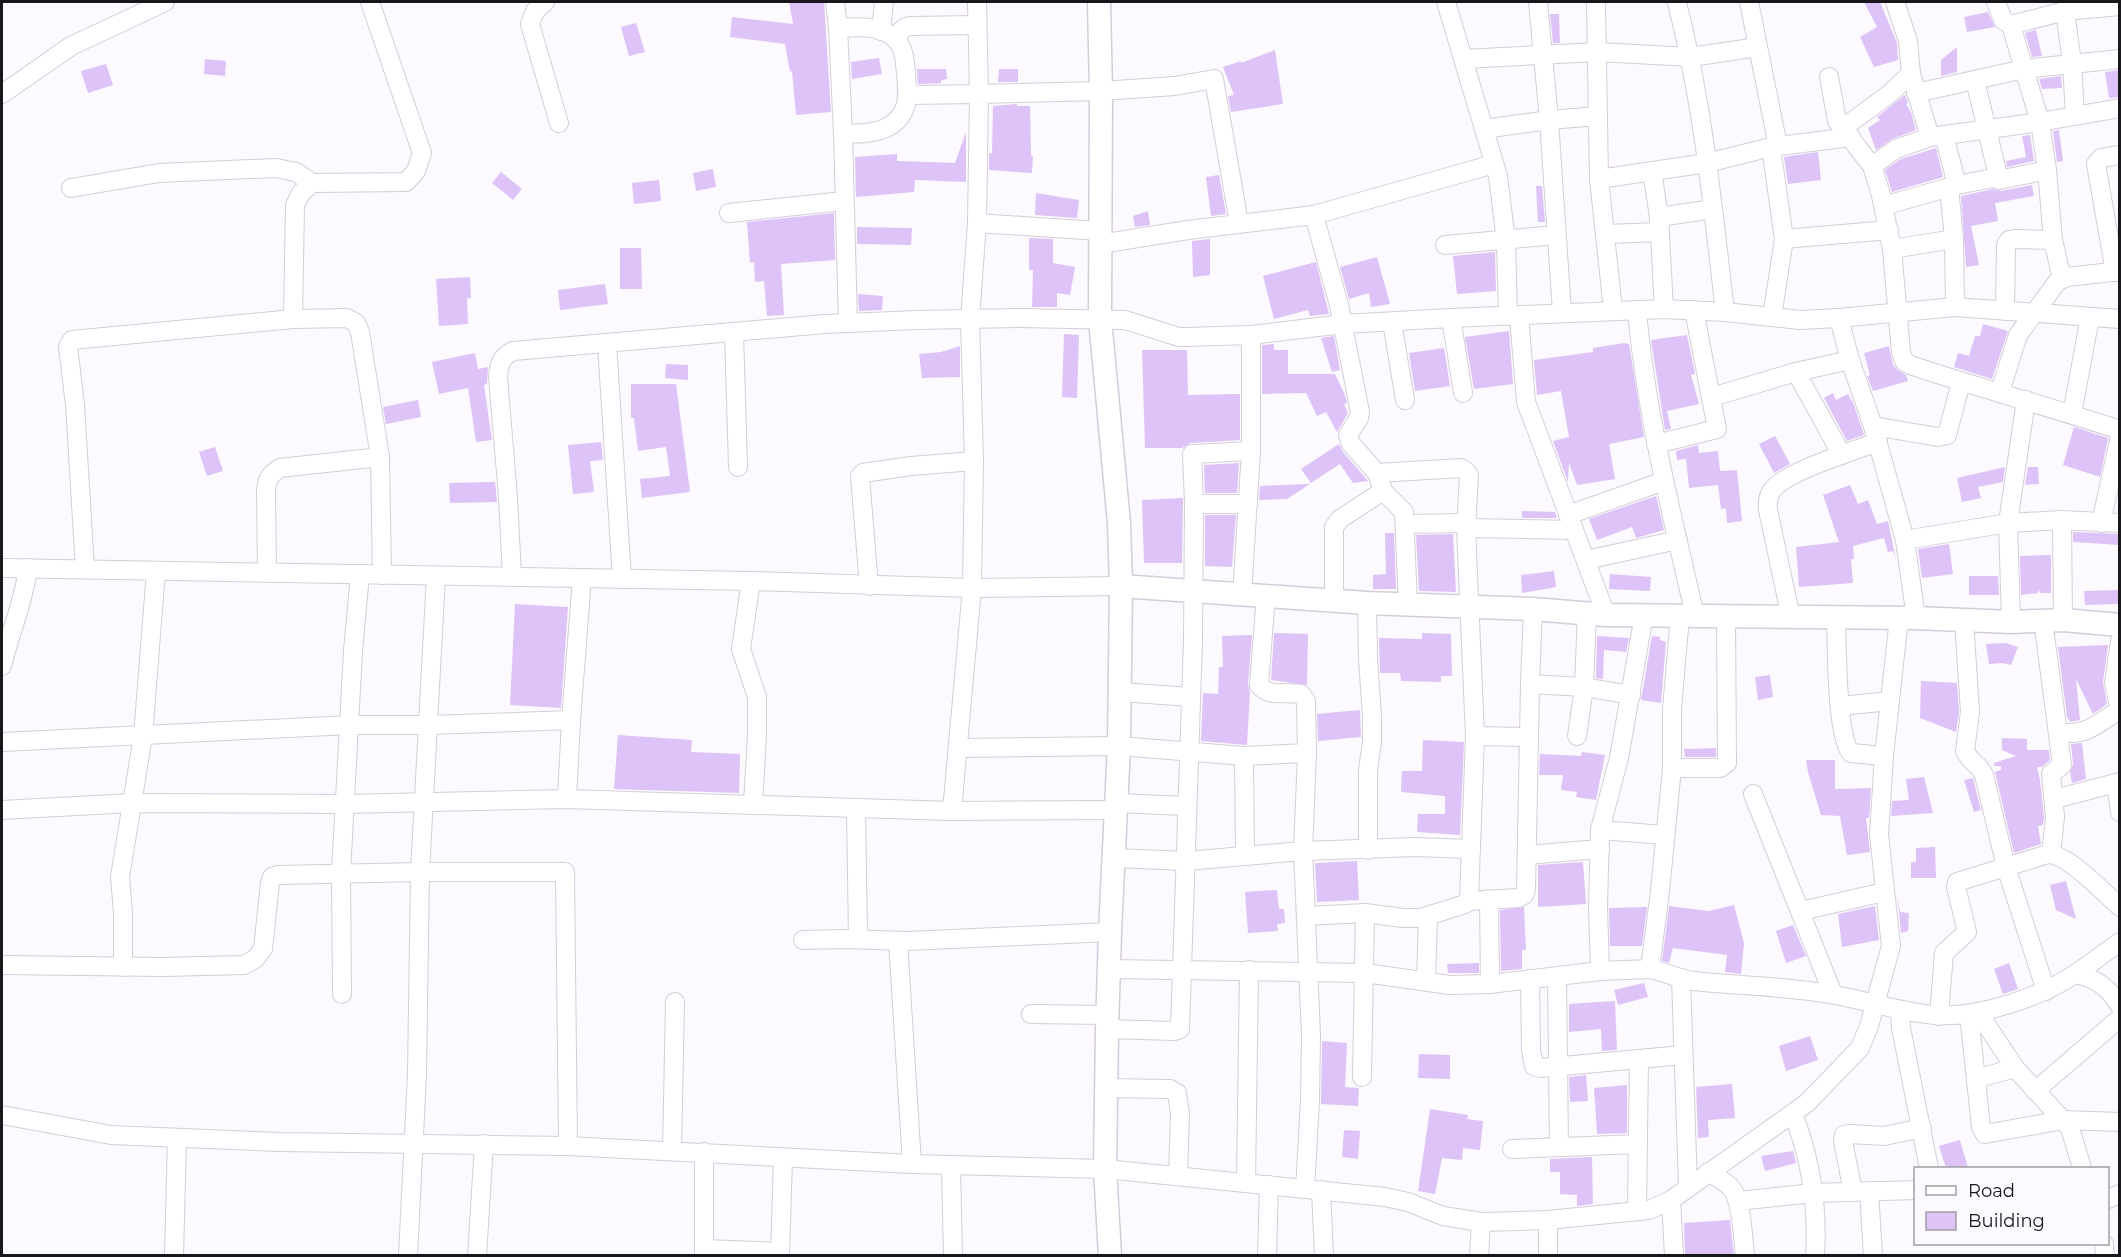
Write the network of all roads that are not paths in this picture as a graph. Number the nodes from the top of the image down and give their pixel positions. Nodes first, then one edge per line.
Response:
1 (165, 2) edge
2 (370, 2) edge
3 (545, 2) edge
4 (835, 2) edge
5 (884, 2) edge
6 (977, 2) edge
7 (1099, 2) edge
8 (1446, 2) edge
9 (1538, 2) edge
10 (1596, 2) edge
11 (1675, 2) edge
12 (1749, 2) edge
13 (1895, 2) edge
14 (1996, 2) edge
15 (2120, 6) edge
16 (2066, 11) junction
17 (977, 25) junction
18 (2011, 25) junction
19 (838, 28) junction
20 (888, 34) junction
21 (1758, 47) junction
22 (1597, 52) junction
23 (1542, 54) junction
24 (1691, 57) junction
25 (1464, 59) junction
26 (2120, 59) edge
27 (2072, 63) junction
28 (2024, 69) junction
29 (1911, 74) junction
30 (1829, 76) dead end
31 (1975, 80) junction
32 (1101, 91) junction
33 (1916, 93) junction
34 (2, 94) edge
35 (979, 94) junction
36 (907, 95) junction
37 (2120, 108) edge
38 (1598, 116) junction
39 (2075, 116) junction
40 (1549, 120) junction
41 (2040, 122) junction
42 (559, 123) dead end
43 (1484, 129) junction
44 (1987, 129) junction
45 (843, 133) junction
46 (1847, 133) junction
47 (1937, 136) junction
48 (1774, 146) junction
49 (2120, 155) edge
50 (1707, 163) junction
51 (1494, 164) junction
52 (1872, 166) junction
53 (2047, 170) junction
54 (1652, 171) junction
55 (1998, 177) junction
56 (1599, 179) junction
57 (312, 183) junction
58 (1953, 186) junction
59 (71, 188) dead end
60 (844, 201) junction
61 (1883, 206) junction
62 (1713, 209) junction
63 (729, 213) dead end
64 (1314, 215) junction
65 (977, 222) junction
66 (1239, 224) junction
67 (1659, 224) junction
68 (1889, 230) junction
69 (1605, 234) junction
70 (1556, 235) junction
71 (1100, 238) junction
72 (1784, 239) junction
73 (1954, 239) junction
74 (2053, 240) junction
75 (1506, 241) junction
76 (1445, 245) dead end
77 (1892, 249) junction
78 (2117, 271) edge
79 (2062, 279) junction
80 (1955, 307) junction
81 (1664, 309) junction
82 (1613, 310) junction
83 (1694, 310) junction
84 (2005, 310) junction
85 (1637, 311) junction
86 (1897, 311) junction
87 (1562, 312) junction
88 (1725, 312) junction
89 (2034, 313) junction
90 (1514, 316) junction
91 (1772, 317) junction
92 (2090, 317) junction
93 (1451, 318) junction
94 (1839, 318) junction
95 (293, 319) junction
96 (970, 319) junction
97 (1100, 319) junction
98 (2120, 319) edge
99 (1392, 322) junction
100 (848, 323) junction
101 (1343, 324) junction
102 (734, 332) junction
103 (1251, 335) junction
104 (607, 344) junction
105 (1850, 360) junction
106 (1796, 372) junction
107 (1961, 382) junction
108 (2001, 392) junction
109 (1463, 393) dead end
110 (1712, 397) junction
111 (1405, 400) dead end
112 (2026, 400) junction
113 (2072, 414) junction
114 (2120, 430) edge
115 (1875, 434) junction
116 (2120, 436) edge
117 (1656, 444) junction
118 (1251, 451) junction
119 (1842, 455) junction
120 (380, 457) junction
121 (974, 461) junction
122 (738, 467) dead end
123 (1377, 473) junction
124 (1664, 481) junction
125 (1383, 491) junction
126 (1194, 504) junction
127 (1248, 504) junction
128 (2061, 520) junction
129 (1571, 523) junction
130 (2008, 523) junction
131 (2110, 523) edge
132 (1405, 524) junction
133 (1466, 526) junction
134 (1678, 540) junction
135 (1905, 540) junction
136 (1586, 560) junction
137 (2, 568) edge
138 (28, 568) junction
139 (86, 569) junction
140 (156, 571) junction
141 (267, 572) junction
142 (360, 574) junction
143 (382, 575) junction
144 (436, 576) junction
145 (512, 577) junction
146 (582, 578) junction
147 (622, 579) junction
148 (751, 581) junction
149 (869, 586) junction
150 (1121, 586) junction
151 (972, 588) junction
152 (1194, 592) junction
153 (1242, 594) junction
154 (1266, 595) junction
155 (1334, 601) junction
156 (1367, 603) junction
157 (1408, 605) junction
158 (1468, 607) junction
159 (1533, 609) junction
160 (1597, 614) junction
161 (1644, 615) junction
162 (1688, 616) junction
163 (1726, 617) junction
164 (1836, 617) junction
165 (1791, 618) junction
166 (1908, 618) junction
167 (1964, 620) junction
168 (2053, 620) junction
169 (2012, 622) junction
170 (2120, 625) edge
171 (2120, 641) edge
172 (2, 666) edge
173 (1530, 684) junction
174 (1584, 687) junction
175 (1120, 692) junction
176 (1631, 695) junction
177 (1190, 697) junction
178 (1890, 701) junction
179 (1840, 706) junction
180 (2119, 710) edge
181 (571, 720) junction
182 (349, 725) junction
183 (428, 725) junction
184 (2058, 732) junction
185 (143, 736) junction
186 (1475, 736) junction
187 (1577, 736) dead end
188 (1528, 737) junction
189 (2, 742) edge
190 (1119, 746) junction
191 (958, 748) junction
192 (1189, 753) junction
193 (1307, 753) junction
194 (1244, 756) junction
195 (1884, 756) junction
196 (1672, 768) junction
197 (2118, 782) edge
198 (1753, 794) dead end
199 (567, 799) junction
200 (2055, 799) junction
201 (423, 802) junction
202 (132, 803) junction
203 (345, 804) junction
204 (753, 804) junction
205 (1186, 806) junction
206 (1116, 807) junction
207 (856, 808) junction
208 (2, 810) edge
209 (952, 811) junction
210 (2120, 812) edge
211 (1600, 830) junction
212 (1665, 835) junction
213 (1471, 849) junction
214 (1600, 849) junction
215 (1368, 850) junction
216 (1303, 851) junction
217 (2051, 854) junction
218 (1527, 855) junction
219 (1245, 856) junction
220 (1114, 858) junction
221 (1186, 861) junction
222 (2006, 867) junction
223 (420, 872) junction
224 (341, 873) junction
225 (1884, 892) junction
226 (1489, 899) junction
227 (2117, 900) edge
228 (1469, 901) junction
229 (1800, 911) junction
230 (1365, 913) junction
231 (1306, 916) junction
232 (1428, 916) junction
233 (1110, 932) junction
234 (858, 939) junction
235 (803, 940) dead end
236 (898, 941) junction
237 (2120, 942) edge
238 (2, 965) edge
239 (123, 967) junction
240 (1109, 969) junction
241 (1183, 969) junction
242 (1650, 969) junction
243 (1249, 970) junction
244 (1309, 971) junction
245 (1600, 971) junction
246 (1365, 973) junction
247 (2075, 974) junction
248 (1557, 976) junction
249 (1681, 978) junction
250 (1530, 979) junction
251 (1426, 981) junction
252 (1490, 984) junction
253 (2046, 991) junction
254 (342, 994) dead end
255 (1833, 994) junction
256 (675, 1002) dead end
257 (1874, 1004) junction
258 (2120, 1006) edge
259 (1900, 1011) junction
260 (1973, 1013) junction
261 (1031, 1014) dead end
262 (1939, 1016) junction
263 (2120, 1018) edge
264 (1107, 1022) junction
265 (1683, 1054) junction
266 (1639, 1059) junction
267 (1558, 1066) junction
268 (2015, 1068) junction
269 (1362, 1077) dead end
270 (1976, 1078) junction
271 (1107, 1088) junction
272 (2036, 1091) junction
273 (2, 1114) edge
274 (1793, 1114) junction
275 (2062, 1120) junction
276 (2120, 1122) edge
277 (1922, 1128) junction
278 (177, 1138) junction
279 (413, 1142) junction
280 (484, 1144) junction
281 (1638, 1144) junction
282 (568, 1146) junction
283 (1559, 1147) junction
284 (1512, 1149) dead end
285 (672, 1151) junction
286 (704, 1152) junction
287 (783, 1158) junction
288 (912, 1164) junction
289 (951, 1166) junction
290 (1929, 1167) edge
291 (2082, 1167) edge
292 (1105, 1169) junction
293 (1708, 1172) junction
294 (1178, 1175) junction
295 (1246, 1183) junction
296 (1269, 1185) junction
297 (1688, 1187) junction
298 (1313, 1190) junction
299 (1914, 1190) edge
300 (1861, 1192) junction
301 (1813, 1193) junction
302 (1671, 1200) junction
303 (1738, 1201) junction
304 (1637, 1211) junction
305 (1548, 1220) junction
306 (1481, 1222) junction
307 (704, 1252) edge
308 (780, 1254) edge
309 (174, 1256) edge
310 (408, 1256) edge
311 (477, 1256) edge
312 (953, 1256) edge
313 (1110, 1256) edge
314 (1267, 1256) edge
315 (1324, 1256) edge
316 (1479, 1256) edge
317 (1548, 1256) edge
318 (1674, 1256) edge
319 (1745, 1256) edge
320 (1815, 1256) edge
321 (1873, 1256) edge

1 - 34 street
2 - 57 street
3 - 42 street
4 - 19 street
5 - 20 street
6 - 17 street
7 - 32 street
8 - 25 street
9 - 23 street
10 - 22 street
11 - 24 street
12 - 21 street
13 - 29 street
14 - 18 street
15 - 16 street
16 - 18 street
16 - 27 street
17 - 20 street
17 - 35 street
18 - 28 street
19 - 20 street
19 - 45 street
20 - 36 street
21 - 24 street
21 - 48 street
22 - 23 street
22 - 24 street
22 - 38 street
23 - 25 street
23 - 40 street
24 - 50 street
25 - 43 street
26 - 27 street
27 - 28 street
27 - 39 street
28 - 31 street
28 - 41 street
29 - 33 street
29 - 46 street
30 - 46 street
31 - 33 street
31 - 44 street
32 - 35 street
32 - 66 street
32 - 71 street
33 - 47 street
35 - 36 street
35 - 65 street
36 - 45 street
37 - 39 street
38 - 40 street
38 - 56 street
39 - 41 street
40 - 43 street
40 - 70 street
41 - 44 street
41 - 53 street
43 - 51 street
44 - 47 street
44 - 55 street
45 - 60 street
46 - 48 street
46 - 52 street
47 - 52 street
47 - 58 street
48 - 50 street
48 - 72 street
49 - 78 street
50 - 54 street
50 - 62 street
51 - 64 street
51 - 75 street
52 - 61 street
53 - 55 street
53 - 74 street
54 - 56 street
54 - 67 street
55 - 58 street
56 - 69 street
57 - 59 street
57 - 95 street
58 - 61 street
58 - 73 street
60 - 63 street
60 - 100 street
61 - 68 street
62 - 67 street
62 - 88 street
64 - 66 street
64 - 101 street
65 - 71 street
65 - 96 street
66 - 71 street
67 - 69 street
67 - 81 street
68 - 72 street
68 - 77 street
69 - 82 street
70 - 75 street
70 - 87 street
71 - 97 street
72 - 91 street
73 - 77 street
73 - 80 street
74 - 79 street
74 - 84 street
75 - 76 street
75 - 90 street
77 - 86 street
78 - 79 street
79 - 89 street
80 - 84 street
80 - 86 street
81 - 83 street
81 - 85 street
82 - 85 street
82 - 87 street
83 - 88 street
83 - 110 street
84 - 89 street
85 - 117 street
86 - 94 street
86 - 107 street
87 - 90 street
88 - 91 street
89 - 92 street
89 - 108 street
90 - 93 street
90 - 129 street
91 - 94 street
92 - 98 street
92 - 113 street
93 - 99 street
93 - 109 street
94 - 105 street
95 - 120 street
95 - 139 street
96 - 97 street
96 - 100 street
96 - 121 street
97 - 103 street
97 - 150 street
99 - 101 street
99 - 111 street
100 - 102 street
101 - 103 street
101 - 123 street
102 - 104 street
102 - 122 street
103 - 118 street
104 - 145 street
104 - 147 street
105 - 106 street
105 - 115 street
106 - 110 street
106 - 119 street
107 - 108 street
107 - 115 street
108 - 112 street
110 - 117 street
112 - 113 street
112 - 130 street
113 - 114 street
115 - 119 street
115 - 135 street
116 - 131 street
117 - 124 street
118 - 126 street
118 - 127 street
119 - 165 street
120 - 141 street
120 - 143 street
121 - 149 street
121 - 151 street
123 - 125 street
123 - 133 street
124 - 129 street
124 - 134 street
125 - 132 street
125 - 155 street
126 - 127 street
126 - 152 street
127 - 153 street
128 - 130 street
128 - 131 street
128 - 168 street
129 - 133 street
129 - 136 street
130 - 135 street
130 - 169 street
132 - 133 street
132 - 157 street
133 - 158 street
134 - 136 street
134 - 162 street
135 - 166 street
136 - 160 street
137 - 138 street
138 - 139 street
138 - 172 street
139 - 140 street
140 - 141 street
140 - 185 street
141 - 142 street
142 - 143 street
142 - 182 street
143 - 144 street
144 - 145 street
144 - 183 street
145 - 146 street
146 - 147 street
146 - 181 street
147 - 148 street
148 - 149 street
148 - 204 street
149 - 151 street
150 - 151 street
150 - 152 street
150 - 175 street
151 - 191 street
152 - 153 street
152 - 177 street
153 - 154 street
154 - 155 street
154 - 193 street
155 - 156 street
156 - 157 street
156 - 215 street
157 - 158 street
158 - 159 street
158 - 186 street
159 - 160 street
159 - 173 street
160 - 161 street
160 - 174 street
161 - 162 street
161 - 176 street
162 - 163 street
162 - 196 street
163 - 165 street
163 - 196 street
164 - 165 street
164 - 166 street
164 - 179 street
166 - 167 street
166 - 178 street
167 - 169 street
167 - 222 street
168 - 169 street
168 - 170 street
168 - 184 street
171 - 180 street
173 - 174 street
173 - 188 street
174 - 176 street
174 - 187 street
175 - 177 street
175 - 190 street
176 - 211 street
177 - 192 street
178 - 179 street
178 - 195 street
179 - 195 street
180 - 184 street
181 - 183 street
181 - 199 street
182 - 183 street
182 - 185 street
182 - 203 street
183 - 201 street
184 - 200 street
185 - 189 street
185 - 202 street
186 - 188 street
186 - 213 street
188 - 218 street
190 - 191 street
190 - 192 street
190 - 206 street
191 - 209 street
192 - 194 street
192 - 205 street
193 - 194 street
193 - 216 street
194 - 219 street
195 - 225 street
196 - 212 street
197 - 200 street
197 - 210 street
198 - 229 street
199 - 201 street
199 - 204 street
200 - 217 street
201 - 203 street
201 - 223 street
202 - 203 street
202 - 208 street
202 - 239 street
203 - 224 street
204 - 207 street
205 - 206 street
205 - 221 street
206 - 209 street
206 - 220 street
207 - 209 street
207 - 234 street
211 - 212 street
211 - 214 street
212 - 242 street
213 - 215 street
213 - 228 street
214 - 218 street
214 - 245 street
215 - 216 street
216 - 219 street
216 - 231 street
217 - 222 street
217 - 227 street
218 - 226 street
219 - 221 street
220 - 221 street
220 - 233 street
221 - 241 street
222 - 253 street
222 - 262 street
223 - 224 street
223 - 279 street
223 - 282 street
224 - 239 street
224 - 254 street
225 - 229 street
225 - 257 street
226 - 228 street
226 - 252 street
228 - 232 street
229 - 255 street
230 - 231 street
230 - 232 street
230 - 246 street
231 - 244 street
232 - 251 street
233 - 236 street
233 - 240 street
234 - 235 street
234 - 236 street
236 - 288 street
237 - 247 street
238 - 239 street
240 - 241 street
240 - 264 street
241 - 243 street
241 - 264 street
242 - 245 street
242 - 249 street
243 - 244 street
243 - 295 street
244 - 246 street
244 - 298 street
245 - 248 street
246 - 251 street
246 - 269 street
247 - 253 street
247 - 258 street
248 - 250 street
248 - 267 street
249 - 255 street
249 - 265 street
250 - 252 street
250 - 267 street
251 - 252 street
253 - 260 street
255 - 257 street
256 - 285 street
257 - 259 street
257 - 274 street
259 - 262 street
259 - 277 street
260 - 262 street
260 - 268 street
260 - 270 street
261 - 264 street
263 - 272 street
264 - 271 street
265 - 266 street
265 - 297 street
266 - 267 street
266 - 281 street
267 - 283 street
268 - 270 street
268 - 272 street
270 - 275 street
271 - 292 street
271 - 294 street
272 - 275 street
273 - 278 street
274 - 293 street
274 - 301 street
275 - 276 street
275 - 291 street
277 - 290 street
277 - 300 street
278 - 279 street
278 - 309 street
279 - 280 street
279 - 310 street
280 - 282 street
280 - 311 street
281 - 283 street
281 - 304 street
282 - 285 street
283 - 284 street
285 - 286 street
286 - 287 street
286 - 307 street
287 - 288 street
287 - 308 street
288 - 289 street
289 - 292 street
289 - 312 street
292 - 294 street
292 - 313 street
293 - 297 street
293 - 303 street
294 - 295 street
295 - 296 street
296 - 298 street
296 - 314 street
297 - 302 street
298 - 306 street
298 - 315 street
299 - 300 street
300 - 301 street
300 - 321 street
301 - 303 street
301 - 320 street
302 - 304 street
302 - 318 street
303 - 319 street
304 - 305 street
305 - 306 street
305 - 317 street
306 - 316 street
307 - 308 street

